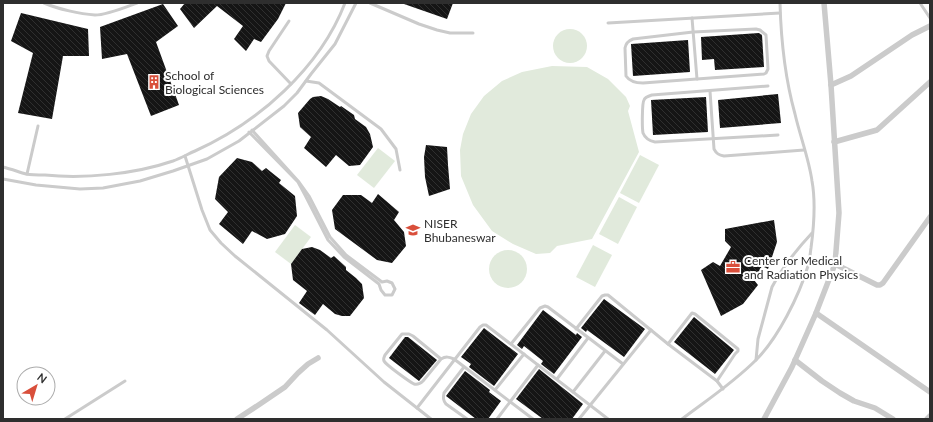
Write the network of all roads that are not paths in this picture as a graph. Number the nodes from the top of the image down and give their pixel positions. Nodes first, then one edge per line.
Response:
1 (44, 3) edge
2 (137, 3) edge
3 (345, 3) edge
4 (356, 3) edge
5 (370, 3) edge
6 (780, 3) edge
7 (824, 3) edge
8 (920, 3) edge
9 (780, 13) junction
10 (692, 18) junction
11 (930, 18) edge
12 (289, 21) dead end
13 (608, 23) dead end
14 (930, 26) edge
15 (693, 32) junction
16 (473, 33) dead end
17 (697, 79) junction
18 (306, 81) junction
19 (930, 82) edge
20 (291, 84) junction
21 (831, 85) junction
22 (768, 86) dead end
23 (710, 91) junction
24 (38, 126) dead end
25 (251, 131) junction
26 (778, 135) dead end
27 (713, 139) junction
28 (834, 142) junction
29 (804, 150) junction
30 (185, 156) junction
31 (188, 166) junction
32 (3, 167) edge
33 (400, 170) dead end
34 (27, 174) junction
35 (3, 180) edge
36 (930, 217) edge
37 (813, 233) junction
38 (834, 264) junction
39 (816, 312) junction
40 (576, 329) junction
41 (651, 330) junction
42 (588, 338) junction
43 (511, 344) junction
44 (668, 344) junction
45 (605, 351) junction
46 (524, 354) junction
47 (318, 358) dead end
48 (440, 359) junction
49 (454, 360) junction
50 (756, 360) junction
51 (795, 360) junction
52 (622, 364) junction
53 (538, 365) junction
54 (464, 367) junction
55 (557, 379) junction
56 (125, 380) dead end
57 (717, 381) junction
58 (723, 389) junction
59 (495, 390) junction
60 (573, 392) junction
61 (930, 392) edge
62 (510, 402) junction
63 (591, 405) junction
64 (417, 408) junction
65 (930, 416) edge
66 (65, 419) edge
67 (237, 419) edge
68 (431, 419) edge
69 (467, 419) edge
70 (496, 419) edge
71 (533, 419) edge
72 (579, 419) edge
73 (608, 419) edge
74 (682, 419) edge
75 (764, 419) edge
76 (893, 419) edge
77 (927, 419) edge

1 - 2 lane
3 - 20 lane
4 - 18 lane
5 - 16 lane
6 - 9 lane
7 - 21 street
8 - 11 lane
9 - 10 lane
9 - 29 lane
10 - 13 lane
10 - 15 lane
12 - 20 lane
14 - 21 street
15 - 17 lane
15 - 17 lane
15 - 17 lane
18 - 25 lane
18 - 33 lane
19 - 28 street
20 - 30 lane
21 - 28 street
22 - 23 lane
23 - 27 lane
23 - 27 lane
24 - 34 lane
25 - 25 lane
25 - 31 lane
26 - 27 lane
27 - 29 lane
28 - 38 street
29 - 37 lane
30 - 31 lane
30 - 34 lane
31 - 35 lane
31 - 64 lane
32 - 34 lane
36 - 38 street
37 - 50 lane
37 - 50 lane
38 - 39 street
39 - 51 street
39 - 61 street
40 - 41 lane
40 - 42 lane
40 - 43 lane
41 - 44 lane
41 - 52 lane
42 - 45 lane
42 - 55 lane
43 - 46 lane
43 - 49 lane
44 - 57 lane
44 - 57 lane
45 - 52 lane
45 - 60 lane
46 - 53 lane
46 - 59 lane
47 - 67 street
48 - 48 lane
48 - 49 lane
49 - 54 lane
49 - 64 lane
50 - 58 lane
51 - 75 street
51 - 76 street
52 - 63 lane
53 - 55 lane
53 - 62 lane
54 - 59 lane
54 - 69 lane
55 - 60 lane
56 - 66 lane
57 - 58 lane
58 - 74 lane
59 - 62 lane
60 - 63 lane
62 - 70 lane
62 - 71 lane
63 - 72 lane
63 - 73 lane
64 - 68 lane
65 - 77 street

